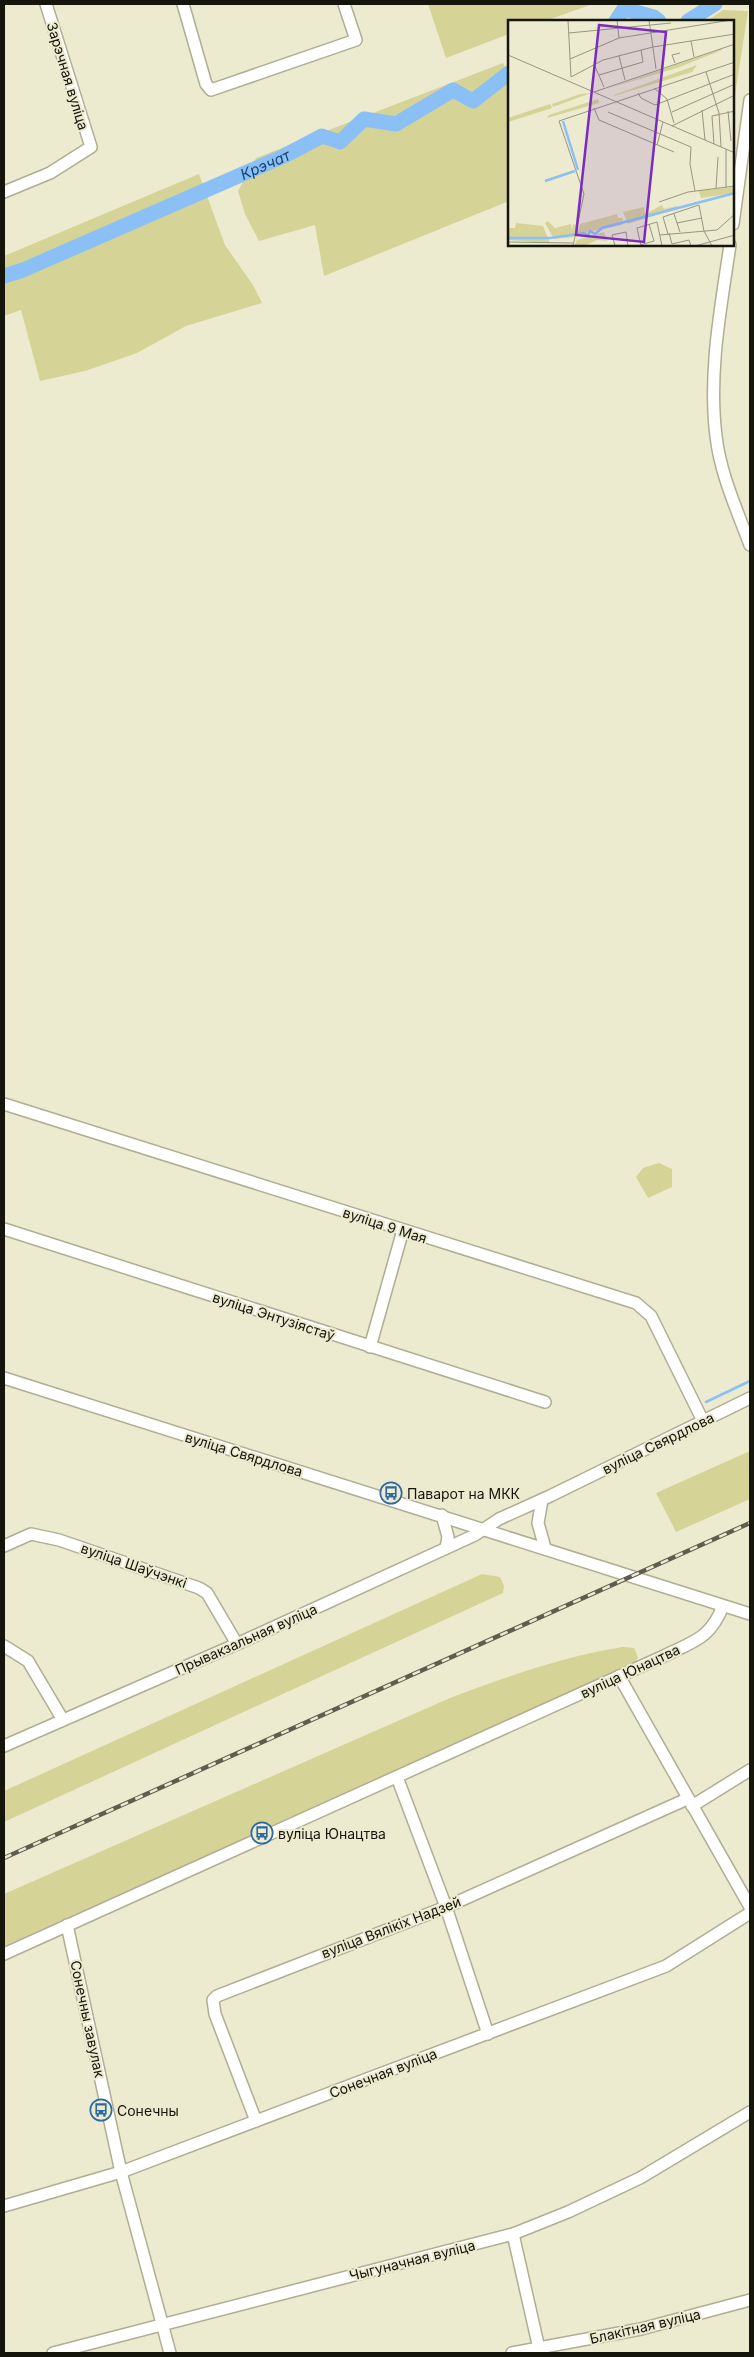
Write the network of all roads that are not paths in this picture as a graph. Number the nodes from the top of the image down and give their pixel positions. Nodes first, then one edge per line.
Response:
1 (46, 4) edge
2 (183, 4) edge
3 (344, 4) edge
4 (750, 100) edge
5 (4, 192) edge
6 (734, 217) edge
7 (730, 246) edge
8 (750, 545) edge
9 (4, 1104) edge
10 (4, 1229) edge
11 (403, 1230) junction
12 (370, 1347) junction
13 (4, 1378) edge
14 (750, 1398) edge
15 (545, 1402) dead end
16 (703, 1421) junction
17 (542, 1500) junction
18 (442, 1515) junction
19 (486, 1529) junction
20 (4, 1546) edge
21 (446, 1548) junction
22 (545, 1548) junction
23 (723, 1606) junction
24 (750, 1614) edge
25 (237, 1644) junction
26 (4, 1646) edge
27 (619, 1676) junction
28 (63, 1720) junction
29 (4, 1746) edge
30 (750, 1770) edge
31 (397, 1777) junction
32 (690, 1803) junction
33 (446, 1907) junction
34 (750, 1907) edge
35 (750, 1913) edge
36 (67, 1925) junction
37 (4, 1954) edge
38 (488, 2034) junction
39 (750, 2112) edge
40 (256, 2121) junction
41 (121, 2172) junction
42 (4, 2206) edge
43 (513, 2234) junction
44 (750, 2300) edge
45 (161, 2325) junction
46 (539, 2351) edge
47 (53, 2353) edge
48 (170, 2353) edge
49 (512, 2353) edge

1 - 5 street, Зарэчная вуліца
2 - 3 street
4 - 6 street
7 - 8 street
9 - 11 street, вуліца 9 Мая
10 - 12 street, вуліца Энтузіястаў
11 - 12 street
11 - 16 street, вуліца 9 Мая
12 - 15 street, вуліца Энтузіястаў
13 - 18 street, вуліца Свярдлова
14 - 16 street, вуліца Свярдлова
16 - 17 street, вуліца Свярдлова
17 - 19 street, вуліца Свярдлова
17 - 22 street
18 - 19 street, вуліца Свярдлова
18 - 21 street
19 - 21 street, Прывакзальная вуліца
19 - 22 street, вуліца Свярдлова
20 - 25 street, вуліца Шаўчэнкі
21 - 25 street, Прывакзальная вуліца
22 - 23 street, вуліца Свярдлова
23 - 24 street, вуліца Свярдлова
23 - 27 street, вуліца Юнацтва
25 - 28 street, Прывакзальная вуліца
26 - 28 street
27 - 31 street, вуліца Юнацтва
27 - 32 street
28 - 29 street, Прывакзальная вуліца
30 - 32 street, вуліца Вялікіх Надзей
31 - 33 street
31 - 36 street, вуліца Юнацтва
32 - 33 street, вуліца Вялікіх Надзей
32 - 34 street
33 - 38 street
33 - 40 street, вуліца Вялікіх Надзей
35 - 38 street, Сонечная вуліца
36 - 37 street, вуліца Юнацтва
36 - 41 street, Сонечны завулак
38 - 40 street, Сонечная вуліца
39 - 43 street, Чыгуначная вуліца
40 - 41 street, Сонечная вуліца
41 - 42 street, Сонечная вуліца
41 - 45 street, Сонечны завулак
43 - 45 street, Чыгуначная вуліца
43 - 46 street
44 - 46 street, Блакітная вуліца
45 - 47 street, Чыгуначная вуліца
45 - 48 street, Сонечны завулак
46 - 49 street, Блакітная вуліца

